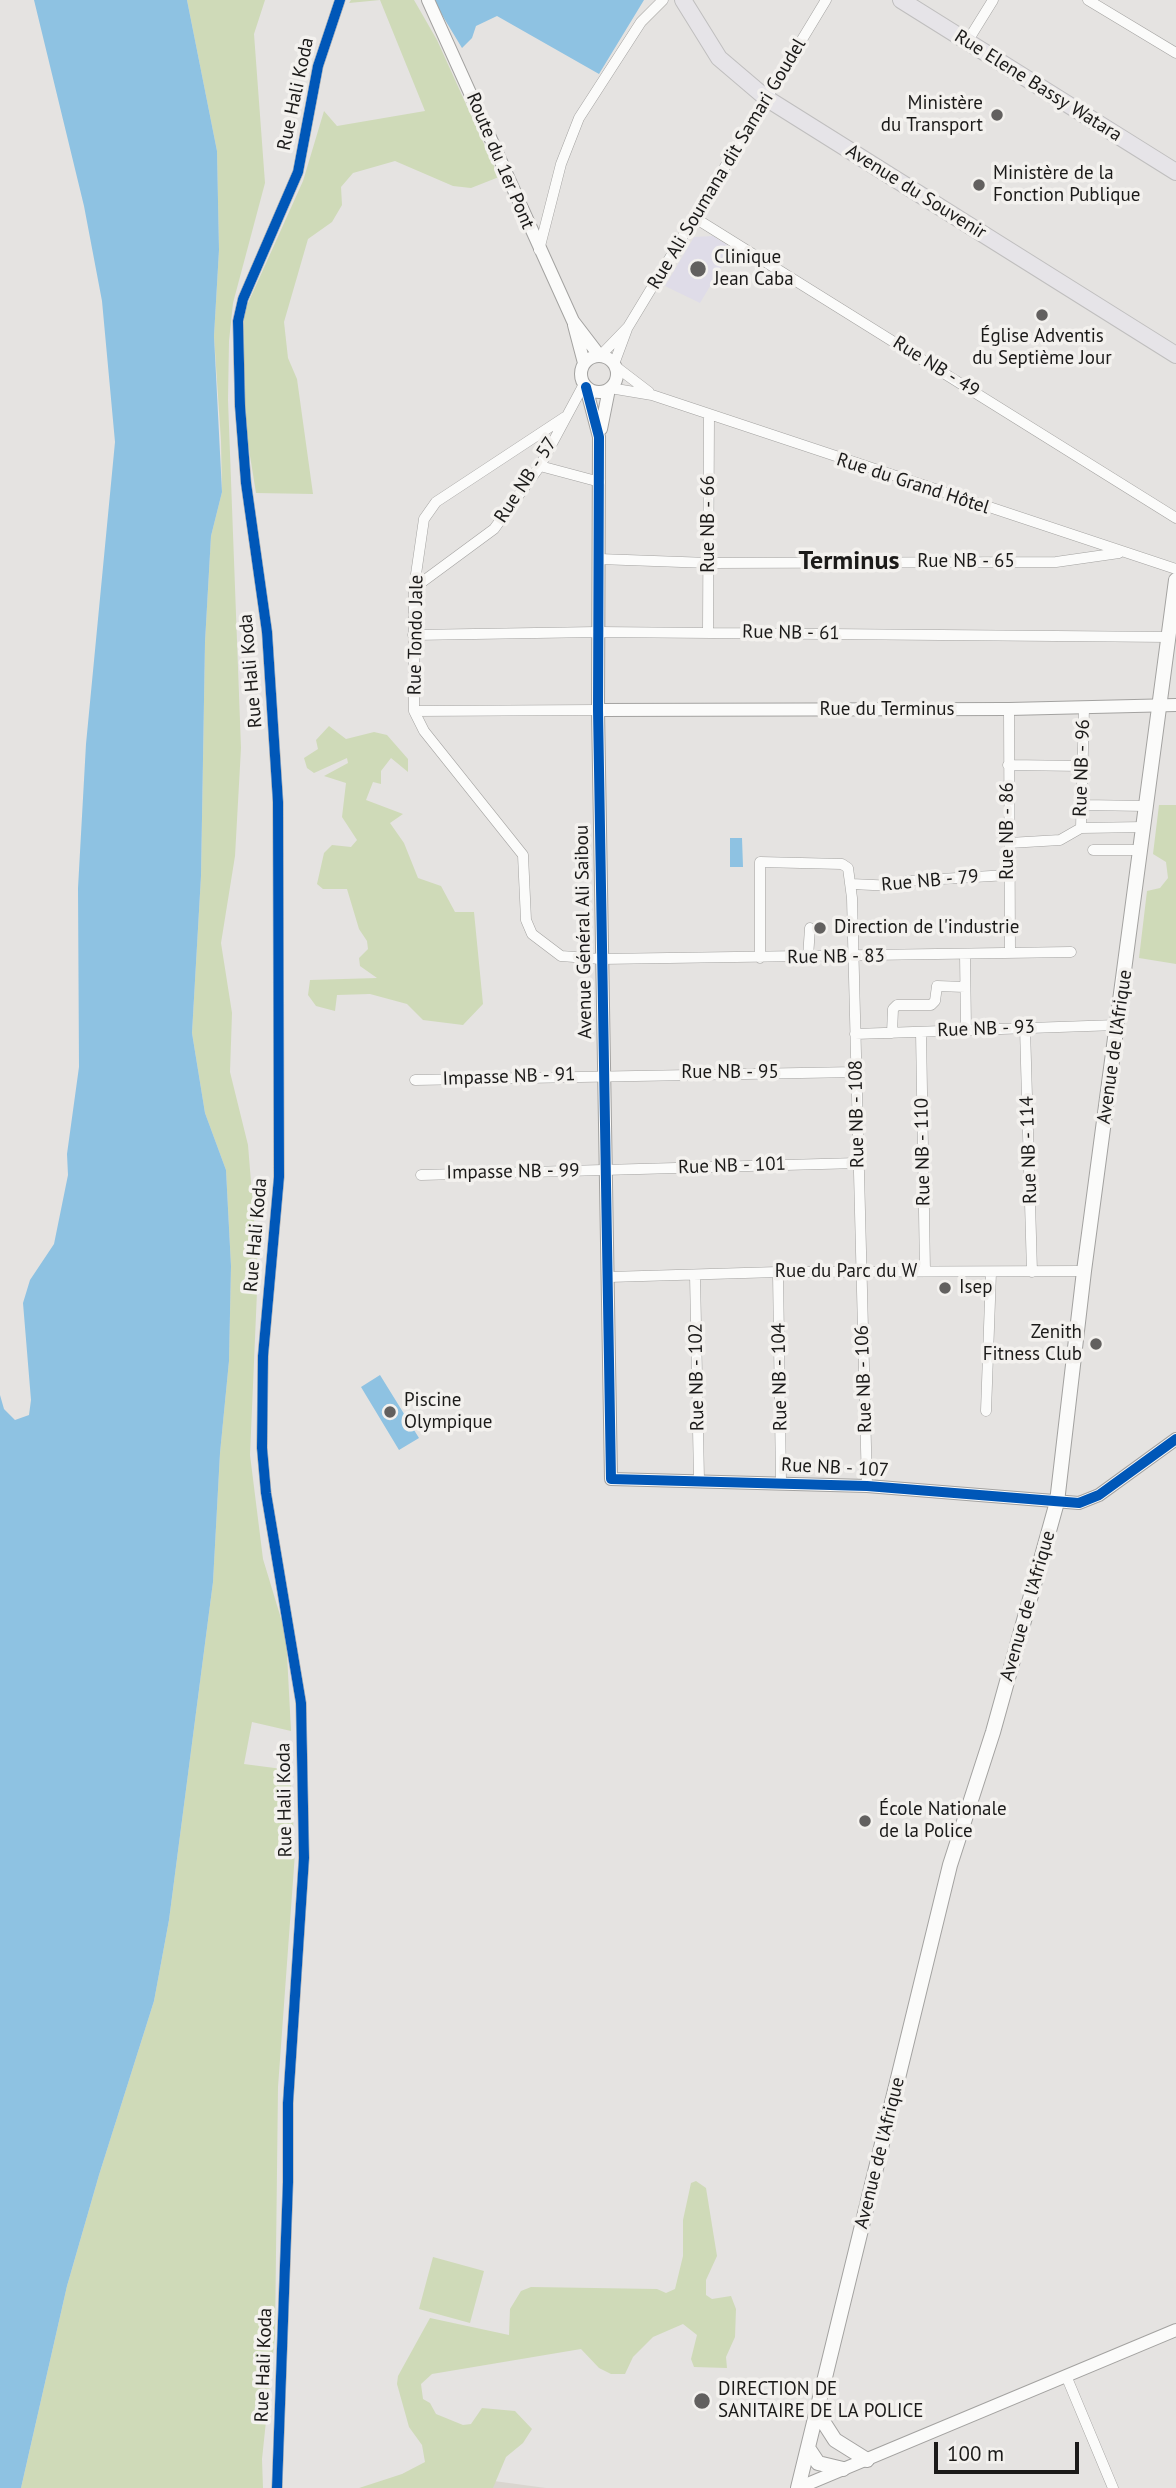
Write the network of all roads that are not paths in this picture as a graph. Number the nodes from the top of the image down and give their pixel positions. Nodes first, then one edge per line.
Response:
1 (340, 0) edge
2 (428, 0) edge
3 (663, 0) edge
4 (683, 0) edge
5 (826, 0) edge
6 (901, 0) edge
7 (993, 0) edge
8 (1094, 1) edge
9 (967, 42) junction
10 (1176, 53) edge
11 (766, 98) junction
12 (1176, 172) edge
13 (695, 218) junction
14 (539, 250) junction
15 (573, 321) junction
16 (628, 327) junction
17 (1175, 354) edge
18 (599, 356) junction
19 (584, 363) junction
20 (615, 365) junction
21 (585, 385) junction
22 (610, 388) junction
23 (652, 395) junction
24 (709, 415) junction
25 (565, 417) junction
26 (600, 437) junction
27 (540, 466) junction
28 (600, 482) junction
29 (1176, 518) edge
30 (1122, 553) junction
31 (599, 559) junction
32 (709, 562) junction
33 (1176, 569) edge
34 (1176, 580) edge
35 (414, 588) junction
36 (597, 632) junction
37 (708, 632) junction
38 (413, 635) junction
39 (1170, 637) junction
40 (1160, 705) junction
41 (1176, 705) edge
42 (1084, 708) junction
43 (598, 709) junction
44 (1009, 709) junction
45 (414, 711) junction
46 (1008, 765) junction
47 (1083, 766) junction
48 (1083, 805) junction
49 (1146, 806) junction
50 (1144, 827) junction
51 (1081, 828) junction
52 (1009, 843) junction
53 (1093, 850) dead end
54 (1140, 850) junction
55 (1008, 875) junction
56 (851, 884) junction
57 (810, 928) dead end
58 (1071, 951) dead end
59 (1010, 953) junction
60 (965, 954) junction
61 (853, 956) junction
62 (808, 957) junction
63 (760, 958) junction
64 (601, 960) junction
65 (965, 987) junction
66 (1117, 1025) junction
67 (1025, 1028) junction
68 (966, 1030) junction
69 (921, 1032) junction
70 (892, 1033) junction
71 (855, 1034) junction
72 (856, 1072) junction
73 (604, 1074) junction
74 (415, 1080) dead end
75 (858, 1163) junction
76 (606, 1170) junction
77 (421, 1175) dead end
78 (925, 1271) junction
79 (1084, 1271) junction
80 (778, 1272) junction
81 (861, 1272) junction
82 (991, 1272) junction
83 (1032, 1272) junction
84 (695, 1275) junction
85 (609, 1278) junction
86 (986, 1411) dead end
87 (1176, 1439) edge
88 (611, 1479) joint
89 (699, 1480) junction
90 (781, 1482) junction
91 (867, 1486) junction
92 (1057, 1502) junction
93 (1176, 2330) edge
94 (1067, 2378) junction
95 (817, 2412) junction
96 (808, 2448) junction
97 (867, 2460) junction
98 (843, 2469) junction
99 (277, 2488) edge
100 (798, 2488) edge
101 (1113, 2488) edge

1 - 99 street, Rue Hali Koda
2 - 14 street, Route du 1er Pont
3 - 14 street
4 - 11 main road, Avenue du Souvenir
5 - 11 street, Rue Ali Soumana dit Samari Goudel
6 - 9 main road, Rue Elene Bassy Watara
7 - 9 street
8 - 10 street
9 - 12 main road, Rue Elene Bassy Watara
11 - 13 street, Rue Ali Soumana dit Samari Goudel
11 - 17 main road, Avenue du Souvenir
13 - 16 street, Rue Ali Soumana dit Samari Goudel
13 - 29 street, Rue NB - 49
14 - 15 street, Route du 1er Pont
15 - 18 street, Route du 1er Pont
15 - 19 street, Route du 1er Pont
16 - 18 street, Rue Ali Soumana dit Samari Goudel
16 - 20 street, Rue Ali Soumana dit Samari Goudel
18 - 19 street
18 - 20 street
19 - 21 street
20 - 22 street
20 - 23 street, Rue du Grand Hôtel
21 - 22 street
21 - 25 street, Rue Tondo Jale
21 - 26 street, Avenue Général Ali Saibou
22 - 23 street, Rue du Grand Hôtel
22 - 26 street, Avenue Général Ali Saibou
23 - 24 street, Rue du Grand Hôtel
24 - 30 street, Rue du Grand Hôtel
24 - 32 street, Rue NB - 66
25 - 27 street, Rue NB - 57
25 - 35 street, Rue Tondo Jale
26 - 28 street, Avenue Général Ali Saibou
27 - 28 street
27 - 35 street, Rue NB - 57
28 - 31 street, Avenue Général Ali Saibou
30 - 32 street, Rue NB - 65
30 - 33 street, Rue du Grand Hôtel
31 - 32 street, Rue NB - 65
31 - 36 street, Avenue Général Ali Saibou
32 - 37 street, Rue NB - 66
34 - 39 main road, Avenue de l'Afrique
35 - 38 street, Rue Tondo Jale
36 - 37 street, Rue NB - 61
36 - 38 street, Rue NB - 61
36 - 43 street, Avenue Général Ali Saibou
37 - 39 street, Rue NB - 61
38 - 45 street, Rue Tondo Jale
39 - 40 main road, Avenue de l'Afrique
40 - 41 street, Rue du Terminus
40 - 42 street, Rue du Terminus
40 - 49 main road, Avenue de l'Afrique
42 - 44 street, Rue du Terminus
42 - 47 street, Rue NB - 96
43 - 44 street, Rue du Terminus
43 - 45 street
43 - 64 street, Avenue Général Ali Saibou
44 - 46 street, Rue NB - 86
45 - 64 street, Rue Tondo Jale
46 - 47 street
46 - 52 street, Rue NB - 86
47 - 48 street, Rue NB - 96
48 - 49 street
48 - 51 street, Rue NB - 96
49 - 50 main road, Avenue de l'Afrique
50 - 51 street
50 - 54 main road, Avenue de l'Afrique
51 - 52 street
52 - 55 street, Rue NB - 86
53 - 54 street
54 - 66 main road, Avenue de l'Afrique
55 - 56 street, Rue NB - 79
55 - 59 street, Rue NB - 86
56 - 61 street, Rue NB - 108
56 - 63 street, Rue NB - 108
57 - 62 street
58 - 59 street, Rue NB - 83
59 - 60 street, Rue NB - 83
60 - 61 street, Rue NB - 83
60 - 65 street
61 - 62 street, Rue NB - 83
61 - 71 street, Rue NB - 108
62 - 63 street, Rue NB - 83
63 - 64 street, Rue NB - 83
64 - 73 street, Avenue Général Ali Saibou
65 - 68 street
65 - 70 street
66 - 67 street, Rue NB - 93
66 - 79 main road, Avenue de l'Afrique
67 - 68 street, Rue NB - 93
67 - 83 street, Rue NB - 114
68 - 69 street, Rue NB - 93
69 - 70 street, Rue NB - 93
69 - 78 street, Rue NB - 110
70 - 71 street, Rue NB - 93
71 - 72 street, Rue NB - 108
72 - 73 street, Rue NB - 95
72 - 75 street, Rue NB - 108
73 - 74 street, Impasse NB - 91
73 - 76 street, Avenue Général Ali Saibou
75 - 76 street, Rue NB - 101
75 - 81 street, Rue NB - 108
76 - 77 street, Impasse NB - 99
76 - 85 street, Avenue Général Ali Saibou
78 - 81 street, Rue du Parc du W
78 - 82 street, Rue du Parc du W
79 - 83 street, Rue du Parc du W
79 - 92 main road, Avenue de l'Afrique
80 - 81 street, Rue du Parc du W
80 - 84 street, Rue du Parc du W
80 - 90 street, Rue NB - 104
81 - 91 street, Rue NB - 106
82 - 83 street, Rue du Parc du W
82 - 86 street
84 - 85 street, Rue du Parc du W
84 - 89 street, Rue NB - 102
85 - 88 street, Avenue Général Ali Saibou
87 - 92 street, Rue NB - 107
88 - 89 street, Rue NB - 107
89 - 90 street, Rue NB - 107
90 - 91 street, Rue NB - 107
91 - 92 street, Rue NB - 107
92 - 95 main road, Avenue de l'Afrique
93 - 94 street
94 - 97 street
94 - 101 street
95 - 96 main road, Avenue de l'Afrique
95 - 97 main road
96 - 98 main road
96 - 100 main road, Avenue de l'Afrique
97 - 98 street
98 - 100 street

